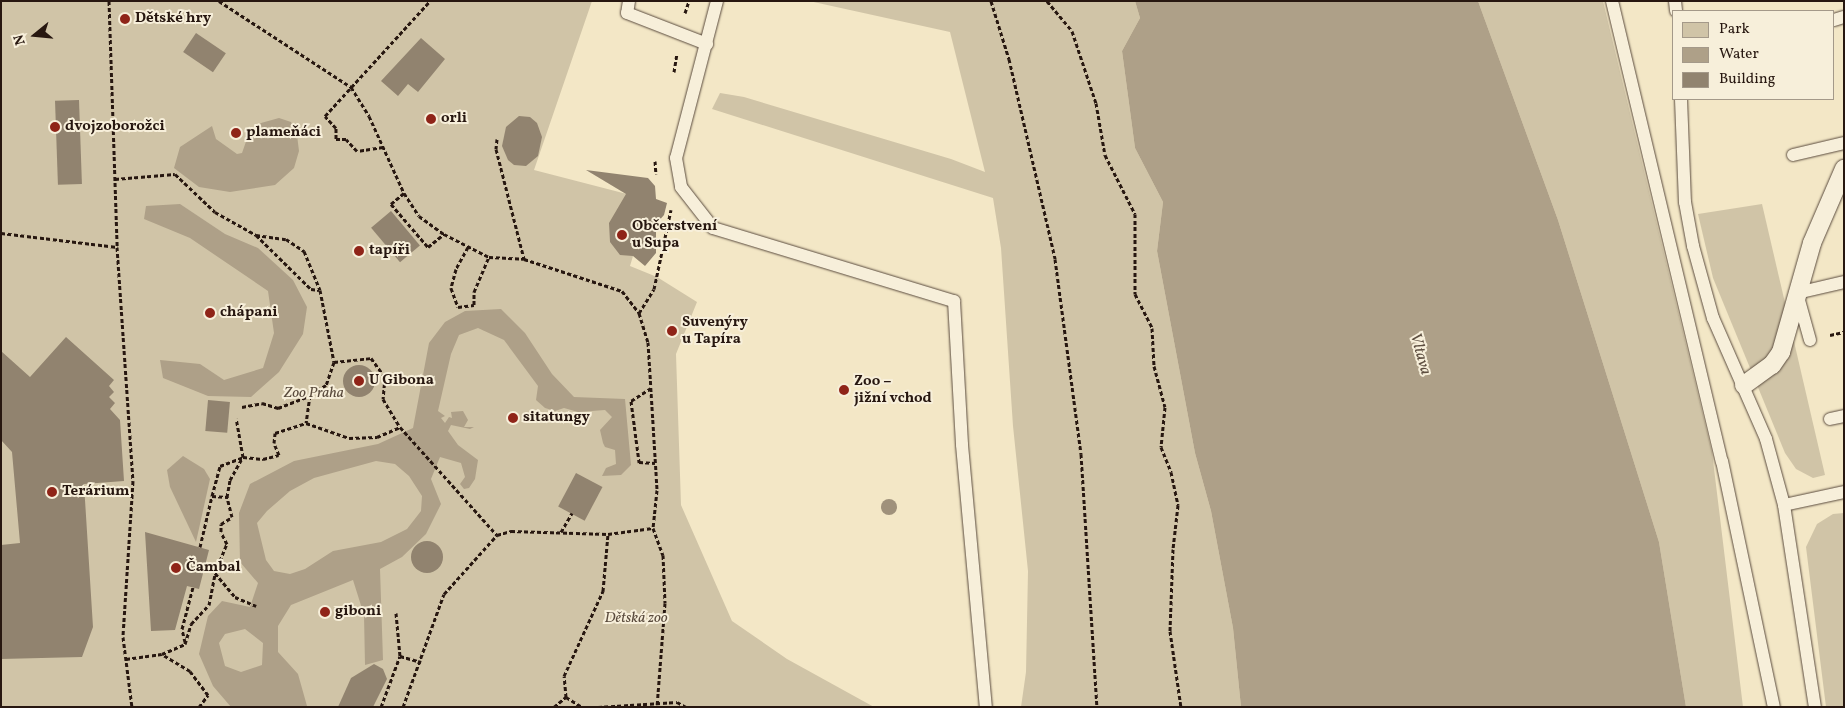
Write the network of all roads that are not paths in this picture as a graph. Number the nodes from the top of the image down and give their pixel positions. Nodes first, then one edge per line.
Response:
1 (629, 1) edge
2 (717, 1) edge
3 (1612, 1) edge
4 (707, 44) junction
5 (1681, 100) edge
6 (1844, 143) edge
7 (1793, 155) dead end
8 (1844, 168) edge
9 (1844, 282) edge
10 (1797, 293) junction
11 (1810, 340) dead end
12 (1744, 385) junction
13 (1844, 416) edge
14 (1830, 419) dead end
15 (1844, 492) edge
16 (1784, 505) junction
17 (986, 707) edge
18 (1774, 707) edge
19 (1815, 707) edge

1 - 4 lane
2 - 4 lane
3 - 18 lane
4 - 17 lane
5 - 12 lane
6 - 7 lane
8 - 10 street
9 - 10 lane
10 - 11 lane
10 - 12 street
12 - 16 lane
13 - 14 lane
15 - 16 lane
16 - 19 lane

